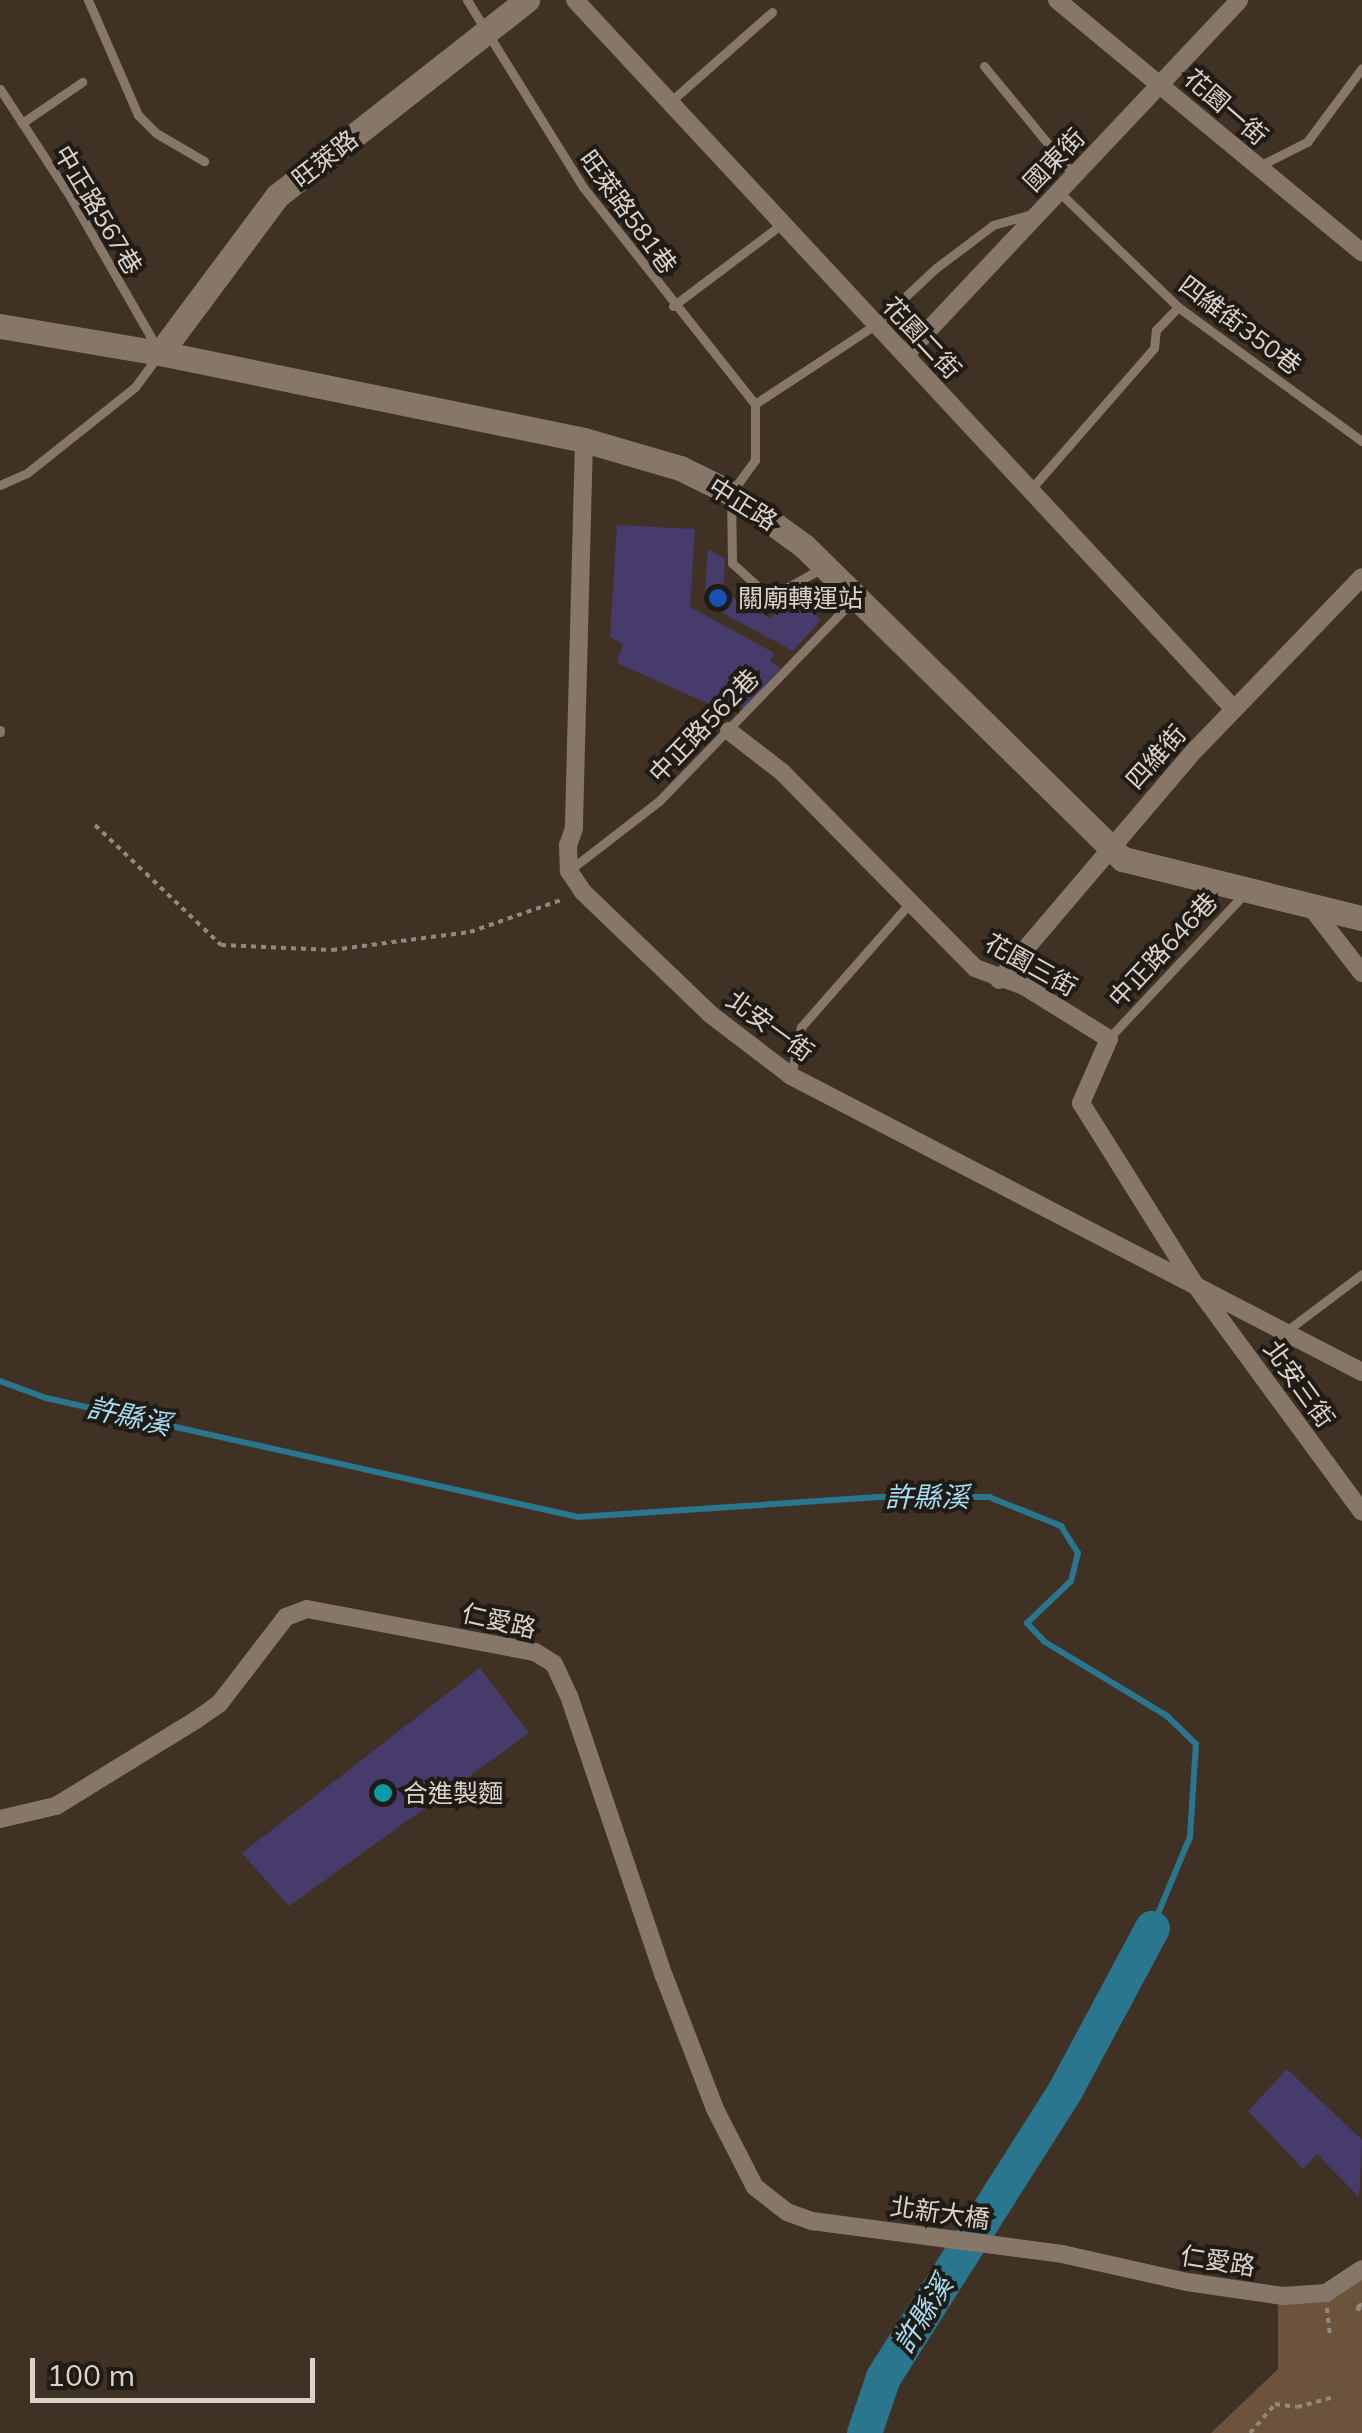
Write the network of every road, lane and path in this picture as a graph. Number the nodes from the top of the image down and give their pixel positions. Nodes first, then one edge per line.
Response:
1 (88, 0) edge
2 (467, 0) edge
3 (527, 0) edge
4 (576, 0) edge
5 (1056, 0) edge
6 (1239, 0) edge
7 (772, 12) dead end
8 (486, 31) junction
9 (984, 66) dead end
10 (1362, 68) edge
11 (82, 82) dead end
12 (1160, 84) junction
13 (0, 89) edge
14 (670, 102) junction
15 (22, 123) junction
16 (204, 161) dead end
17 (1257, 167) junction
18 (1074, 175) junction
19 (1058, 191) junction
20 (1039, 212) junction
21 (782, 224) junction
22 (1362, 252) edge
23 (672, 306) junction
24 (1178, 308) junction
25 (875, 325) junction
26 (0, 326) edge
27 (160, 352) junction
28 (905, 355) junction
29 (755, 404) junction
30 (584, 440) junction
31 (1362, 441) edge
32 (0, 485) edge
33 (1029, 492) junction
34 (732, 493) junction
35 (826, 566) junction
36 (1362, 577) edge
37 (856, 597) junction
38 (1233, 708) junction
39 (729, 731) junction
40 (95, 824) dead end
41 (1109, 847) junction
42 (569, 870) junction
43 (1247, 890) junction
44 (583, 892) junction
45 (910, 902) junction
46 (1310, 906) junction
47 (1362, 918) edge
48 (1362, 973) edge
49 (999, 980) junction
50 (1109, 1039) junction
51 (792, 1076) junction
52 (1362, 1274) edge
53 (1196, 1286) junction
54 (1286, 1332) junction
55 (1362, 1372) edge
56 (1362, 1512) edge
57 (0, 1820) edge
58 (812, 2220) joint
59 (1062, 2254) joint
60 (1362, 2269) edge
61 (1326, 2293) junction
62 (1330, 2338) dead end
63 (1334, 2397) dead end
64 (1250, 2433) edge

1 - 16 lane
2 - 8 lane, 旺萊路581巷
3 - 8 main road, 旺萊路
4 - 14 street, 花園二街
5 - 12 street, 花園一街
6 - 12 street, 國東街
7 - 14 lane
8 - 23 lane, 旺萊路581巷
8 - 27 main road, 旺萊路
9 - 18 lane
10 - 17 lane
11 - 15 lane
12 - 17 street, 花園一街
12 - 18 street, 國東街
13 - 15 lane, 中正路567巷
14 - 21 street, 花園二街
15 - 27 lane, 中正路567巷
17 - 22 street, 花園一街
18 - 19 street, 國東街
19 - 20 street, 國東街
19 - 24 lane, 四維街350巷
20 - 25 lane
20 - 28 street, 國東街
21 - 23 lane
21 - 25 street, 花園二街
23 - 29 lane, 旺萊路581巷
24 - 31 lane, 四維街350巷
24 - 33 lane
25 - 28 street, 花園二街
25 - 29 lane
26 - 27 main road, 中正路
27 - 30 main road, 中正路
27 - 32 lane
28 - 33 street, 花園二街
29 - 34 lane
30 - 34 main road, 中正路
30 - 42 street
33 - 38 street, 花園二街
34 - 35 main road, 中正路
34 - 35 lane
35 - 37 main road, 中正路
36 - 38 street, 四維街
37 - 39 lane, 中正路562巷
37 - 41 main road, 中正路
38 - 41 street, 四維街
39 - 42 lane, 中正路562巷
39 - 45 street, 花園三街
40 - 44 path
41 - 43 main road, 中正路
41 - 49 street, 四維街
42 - 44 street, 北安一街
43 - 46 main road, 中正路
43 - 50 lane, 中正路646巷
44 - 51 street, 北安一街
45 - 49 street, 花園三街
45 - 51 lane
46 - 47 main road, 中正路
46 - 48 street
49 - 50 street, 花園三街
50 - 53 street
51 - 53 street, 北安一街
52 - 54 lane
53 - 54 street, 北安一街
53 - 56 street, 北安三街
54 - 55 street, 北安一街
57 - 58 street, 仁愛路
58 - 59 street, 北新大橋
59 - 61 street, 仁愛路
60 - 61 street
61 - 62 path
63 - 64 path

